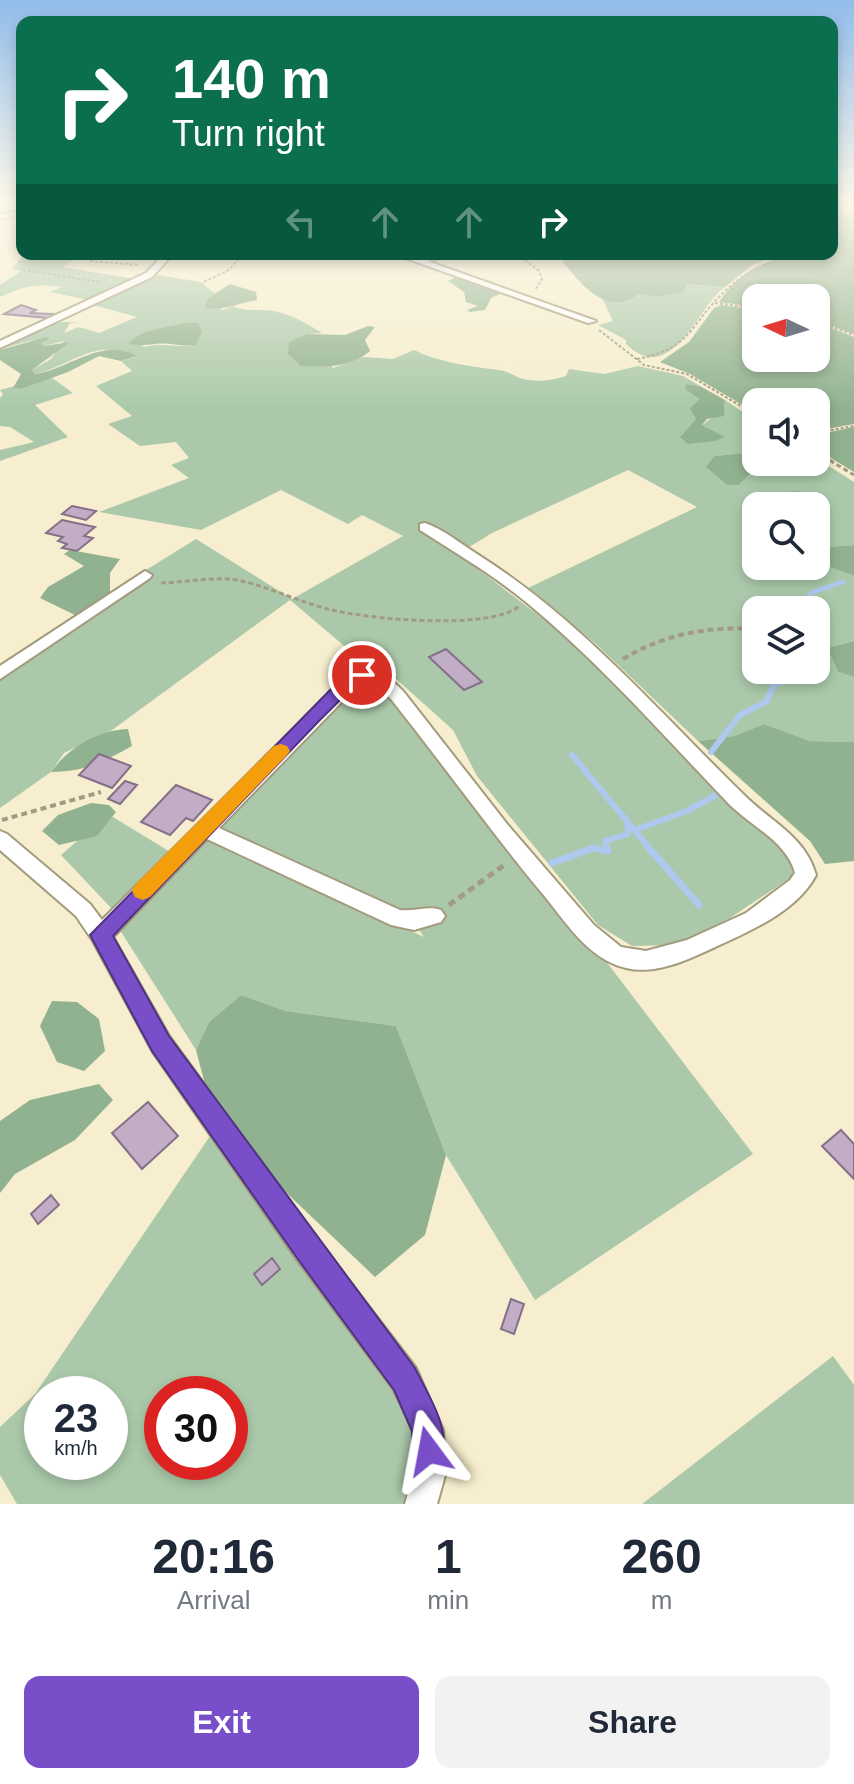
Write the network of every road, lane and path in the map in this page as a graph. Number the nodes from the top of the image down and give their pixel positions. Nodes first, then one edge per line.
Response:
1 (156, 269) edge
2 (230, 269) edge
3 (444, 269) edge
4 (537, 269) edge
5 (750, 269) edge
6 (23, 270) dead end
7 (204, 282) dead end
8 (121, 288) junction
9 (521, 295) junction
10 (715, 303) junction
11 (742, 306) edge
12 (591, 321) joint
13 (830, 326) edge
14 (854, 335) edge
15 (0, 345) edge
16 (637, 359) junction
17 (742, 407) edge
18 (854, 426) edge
19 (830, 430) edge
20 (830, 460) edge
21 (854, 475) edge
22 (425, 527) dead end
23 (139, 579) joint
24 (529, 596) junction
25 (742, 627) edge
26 (611, 668) junction
27 (0, 674) edge
28 (101, 792) dead end
29 (0, 821) edge
30 (203, 829) junction
31 (0, 839) edge
32 (521, 854) junction
33 (434, 916) joint
34 (101, 935) junction
35 (421, 1504) edge

1 - 8 street
2 - 7 path
3 - 9 street
4 - 9 path
5 - 10 path
6 - 8 path
8 - 15 street
9 - 12 street
10 - 11 path
10 - 16 path
12 - 16 path
13 - 14 path
16 - 17 path
18 - 19 path
20 - 21 path
22 - 24 street
23 - 24 path
23 - 27 street
24 - 26 street
25 - 26 path
26 - 32 street
28 - 29 path
30 - 32 street
30 - 33 street
30 - 34 street
31 - 34 street
32 - 33 path
34 - 35 street

